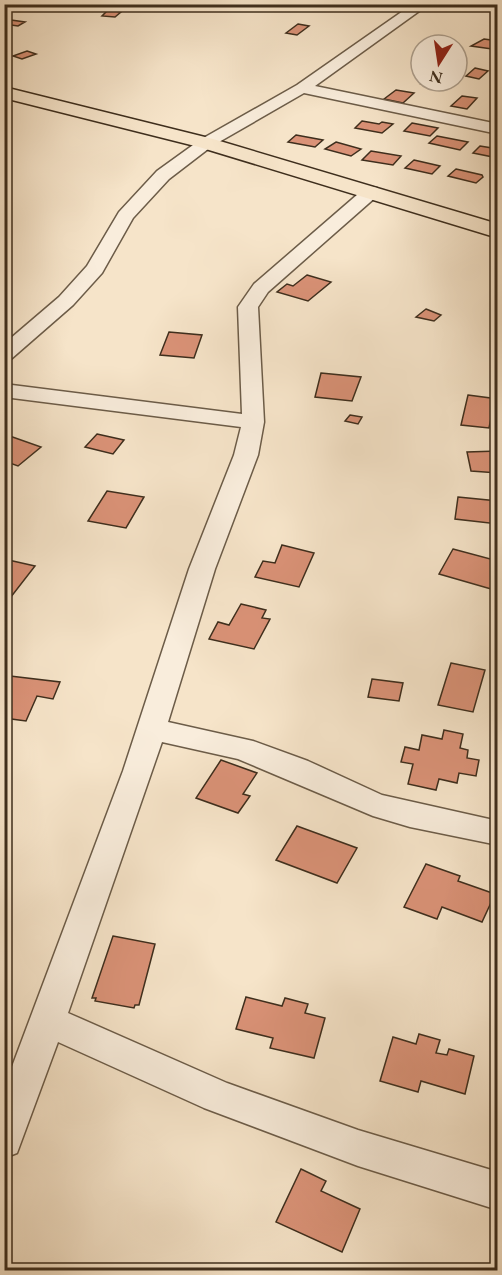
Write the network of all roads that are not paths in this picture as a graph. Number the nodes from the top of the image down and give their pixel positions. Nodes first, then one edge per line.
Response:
1 (423, 4) edge
2 (302, 88) junction
3 (4, 92) edge
4 (498, 129) edge
5 (206, 143) junction
6 (371, 192) junction
7 (498, 231) edge
8 (4, 355) edge
9 (4, 390) edge
10 (253, 422) junction
11 (151, 729) junction
12 (498, 833) edge
13 (46, 1020) junction
14 (4, 1140) edge
15 (498, 1191) edge

1 - 2 street
2 - 4 street
2 - 5 street
3 - 5 main road
5 - 6 main road
5 - 8 street
6 - 7 main road
6 - 10 street
9 - 10 street
10 - 11 street
11 - 12 street
11 - 13 street
13 - 14 street
13 - 15 street

